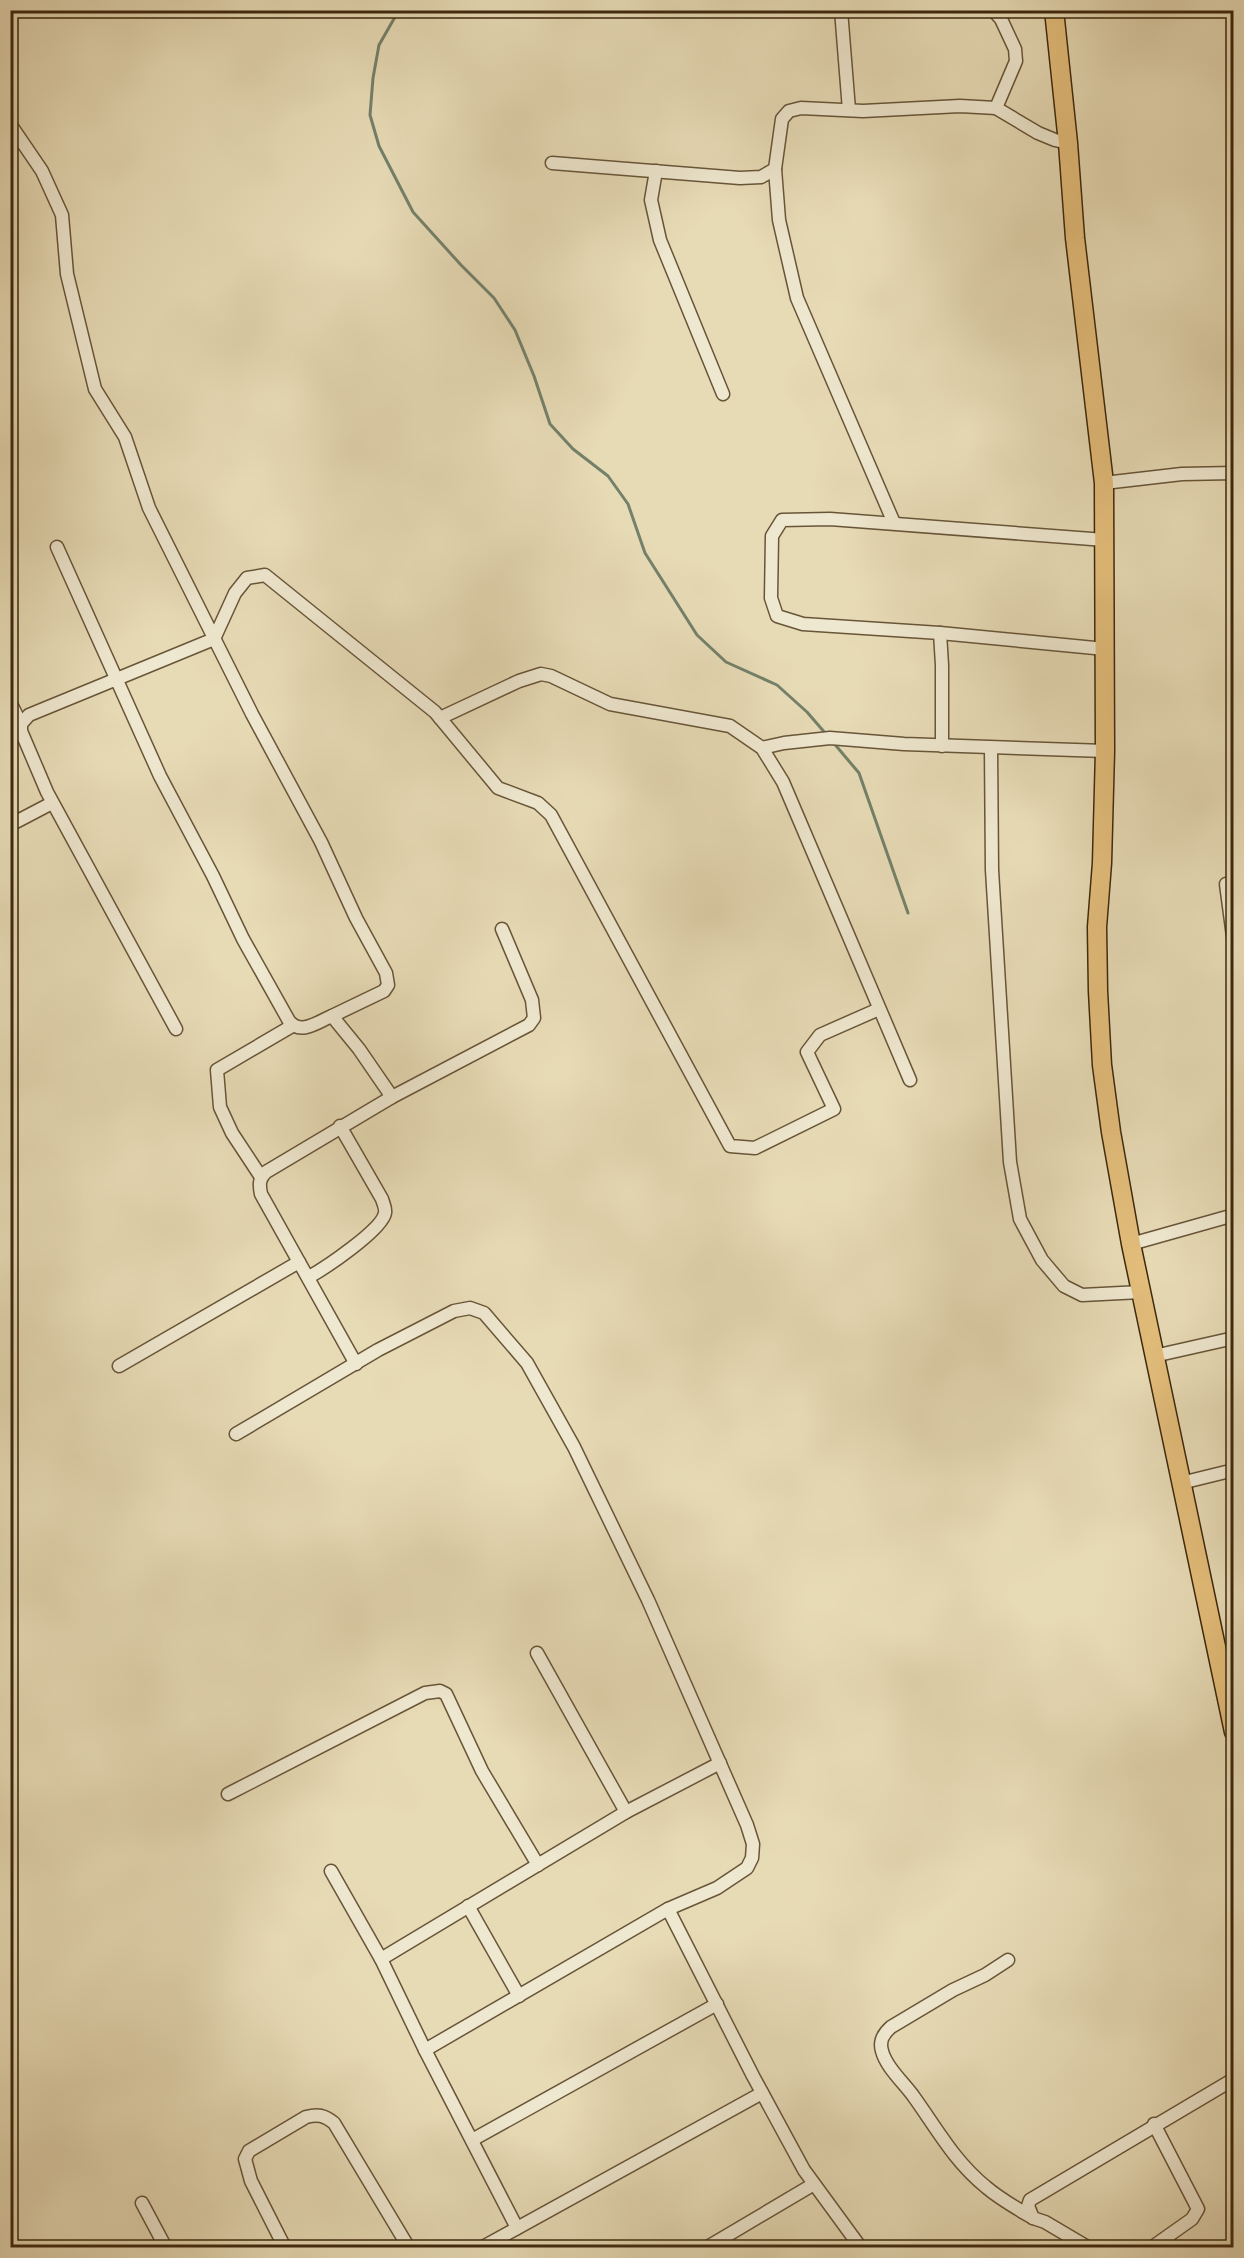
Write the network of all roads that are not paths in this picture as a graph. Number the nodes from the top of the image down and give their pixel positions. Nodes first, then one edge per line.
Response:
1 (841, 10) edge
2 (993, 10) edge
3 (1054, 10) edge
4 (996, 108) junction
5 (849, 110) junction
6 (10, 124) edge
7 (1068, 143) junction
8 (552, 164) dead end
9 (775, 170) junction
10 (656, 171) junction
11 (723, 394) dead end
12 (1233, 472) edge
13 (1104, 483) junction
14 (894, 523) junction
15 (1105, 540) junction
16 (57, 547) dead end
17 (939, 633) junction
18 (214, 639) junction
19 (1105, 649) junction
20 (115, 680) junction
21 (10, 702) edge
22 (440, 718) junction
23 (21, 724) junction
24 (942, 746) junction
25 (762, 748) junction
26 (991, 748) junction
27 (1105, 751) junction
28 (52, 803) junction
29 (10, 825) edge
30 (1226, 884) dead end
31 (501, 929) dead end
32 (1233, 944) edge
33 (879, 1009) junction
34 (332, 1016) junction
35 (292, 1026) junction
36 (176, 1029) dead end
37 (910, 1080) dead end
38 (392, 1097) junction
39 (340, 1126) junction
40 (261, 1177) junction
41 (1233, 1215) edge
42 (1131, 1244) junction
43 (299, 1262) junction
44 (309, 1277) junction
45 (1141, 1292) junction
46 (1233, 1338) edge
47 (1154, 1356) junction
48 (356, 1364) junction
49 (119, 1365) dead end
50 (236, 1434) dead end
51 (1233, 1470) edge
52 (1181, 1483) junction
53 (537, 1653) dead end
54 (1233, 1732) edge
55 (720, 1763) junction
56 (228, 1794) dead end
57 (626, 1812) junction
58 (538, 1865) junction
59 (331, 1871) dead end
60 (468, 1906) junction
61 (668, 1909) junction
62 (381, 1959) junction
63 (1008, 1960) dead end
64 (519, 1996) junction
65 (717, 2004) junction
66 (425, 2050) junction
67 (1233, 2079) edge
68 (762, 2093) junction
69 (1154, 2124) junction
70 (472, 2140) junction
71 (814, 2184) junction
72 (142, 2203) dead end
73 (1033, 2218) junction
74 (518, 2228) junction
75 (166, 2247) edge
76 (285, 2247) edge
77 (409, 2247) edge
78 (481, 2247) edge
79 (706, 2247) edge
80 (861, 2247) edge
81 (1089, 2247) edge
82 (1151, 2247) edge

1 - 5 street
2 - 4 street
3 - 7 main road
4 - 5 street
4 - 7 street
5 - 9 street
6 - 18 street
7 - 13 main road
8 - 10 street
9 - 10 street
9 - 14 street
10 - 11 street
12 - 13 street
13 - 15 main road
14 - 15 street
14 - 17 street
15 - 19 main road
16 - 20 street
17 - 19 street
17 - 24 street
18 - 20 street
18 - 22 street
18 - 34 street
19 - 27 main road
20 - 23 street
20 - 35 street
21 - 23 street
22 - 25 street
22 - 33 street
23 - 28 street
24 - 25 street
24 - 26 street
25 - 33 street
26 - 27 street
26 - 45 street
27 - 42 main road
28 - 29 street
28 - 36 street
30 - 32 street
31 - 38 street
33 - 37 street
34 - 35 street
34 - 38 street
35 - 40 street
38 - 39 street
39 - 40 street
39 - 44 street
40 - 43 street
41 - 42 street
42 - 45 main road
43 - 44 street
43 - 49 street
44 - 48 street
45 - 47 main road
46 - 47 street
47 - 52 main road
48 - 50 street
48 - 55 street
51 - 52 street
52 - 54 main road
53 - 57 street
55 - 57 street
55 - 61 street
56 - 58 street
57 - 58 street
58 - 60 street
59 - 62 street
60 - 62 street
60 - 64 street
61 - 64 street
61 - 65 street
62 - 66 street
63 - 73 street
64 - 66 street
65 - 68 street
65 - 70 street
66 - 70 street
67 - 69 street
68 - 71 street
68 - 74 street
69 - 73 street
69 - 82 street
70 - 74 street
71 - 79 street
71 - 80 street
72 - 75 street
73 - 81 street
74 - 78 street
76 - 77 street

